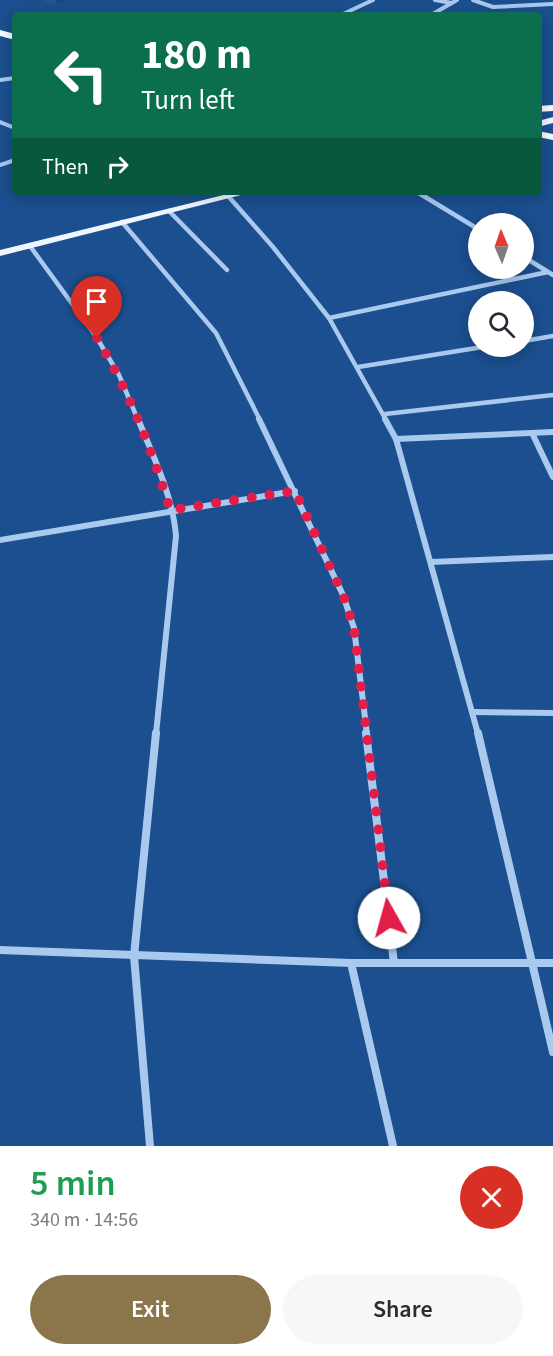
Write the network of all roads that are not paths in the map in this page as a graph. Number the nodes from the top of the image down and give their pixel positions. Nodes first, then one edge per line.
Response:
1 (373, 0) edge
2 (435, 0) edge
3 (458, 0) edge
4 (473, 0) edge
5 (453, 3) junction
6 (553, 4) edge
7 (347, 12) edge
8 (436, 12) edge
9 (200, 195) edge
10 (237, 195) edge
11 (422, 195) edge
12 (229, 197) junction
13 (169, 211) junction
14 (122, 222) junction
15 (468, 223) edge
16 (0, 243) edge
17 (30, 246) junction
18 (0, 253) edge
19 (534, 263) edge
20 (227, 270) dead end
21 (551, 274) edge
22 (329, 318) junction
23 (553, 336) edge
24 (534, 339) edge
25 (468, 349) edge
26 (358, 367) junction
27 (553, 395) edge
28 (384, 414) junction
29 (553, 432) edge
30 (532, 433) junction
31 (396, 439) junction
32 (553, 477) edge
33 (295, 491) junction
34 (170, 510) junction
35 (0, 540) edge
36 (553, 557) edge
37 (431, 562) junction
38 (473, 712) junction
39 (553, 713) edge
40 (0, 950) edge
41 (134, 956) junction
42 (351, 963) junction
43 (394, 963) junction
44 (533, 963) junction
45 (553, 963) edge
46 (553, 1052) edge
47 (150, 1146) edge
48 (393, 1146) edge

1 - 7 street
2 - 5 street
3 - 5 street
4 - 6 street
5 - 8 street
9 - 16 main road
10 - 12 main road
11 - 15 street
12 - 13 main road
12 - 22 street
13 - 14 main road
13 - 20 street
14 - 17 main road
14 - 33 street
17 - 18 main road
17 - 34 street
19 - 21 street
21 - 22 street
22 - 26 street
23 - 24 street
25 - 26 street
26 - 28 street
27 - 28 street
28 - 31 street
29 - 30 street
30 - 31 street
30 - 32 street
31 - 37 street
33 - 34 street
33 - 43 street
34 - 35 street
34 - 41 street
36 - 37 street
37 - 38 street
38 - 39 street
38 - 44 street
40 - 41 street
41 - 42 street
41 - 47 street
42 - 43 street
42 - 48 street
43 - 44 street
44 - 45 street
44 - 46 street

